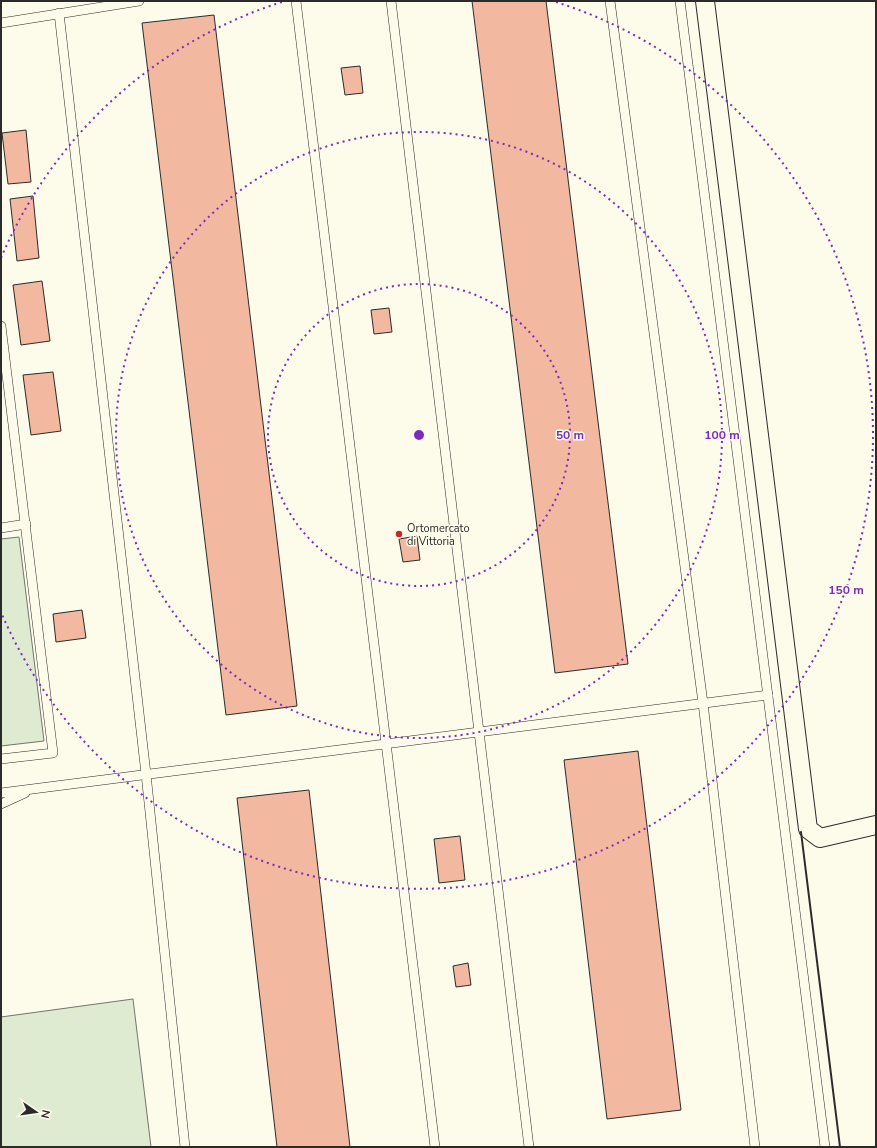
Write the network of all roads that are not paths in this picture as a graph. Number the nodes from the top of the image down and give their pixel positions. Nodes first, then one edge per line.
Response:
1 (138, 1) edge
2 (296, 1) edge
3 (391, 1) edge
4 (610, 1) edge
5 (680, 1) edge
6 (705, 1) edge
7 (59, 13) junction
8 (1, 23) edge
9 (1, 326) edge
10 (26, 524) junction
11 (1, 528) edge
12 (768, 695) junction
13 (703, 703) junction
14 (478, 733) junction
15 (387, 745) junction
16 (1, 759) edge
17 (146, 774) junction
18 (35, 789) junction
19 (1, 793) edge
20 (1, 804) edge
21 (876, 825) edge
22 (185, 1147) edge
23 (435, 1147) edge
24 (529, 1147) edge
25 (755, 1147) edge
26 (825, 1147) edge

1 - 7 lane
2 - 15 lane
3 - 14 lane
4 - 13 lane
5 - 12 lane
6 - 21 street
7 - 8 lane
7 - 17 lane
9 - 10 lane
10 - 11 lane
10 - 16 lane
12 - 13 lane
12 - 26 lane
13 - 14 lane
13 - 25 lane
14 - 15 lane
14 - 24 lane
15 - 17 lane
15 - 23 lane
17 - 18 lane
17 - 22 lane
18 - 19 lane
18 - 20 lane

